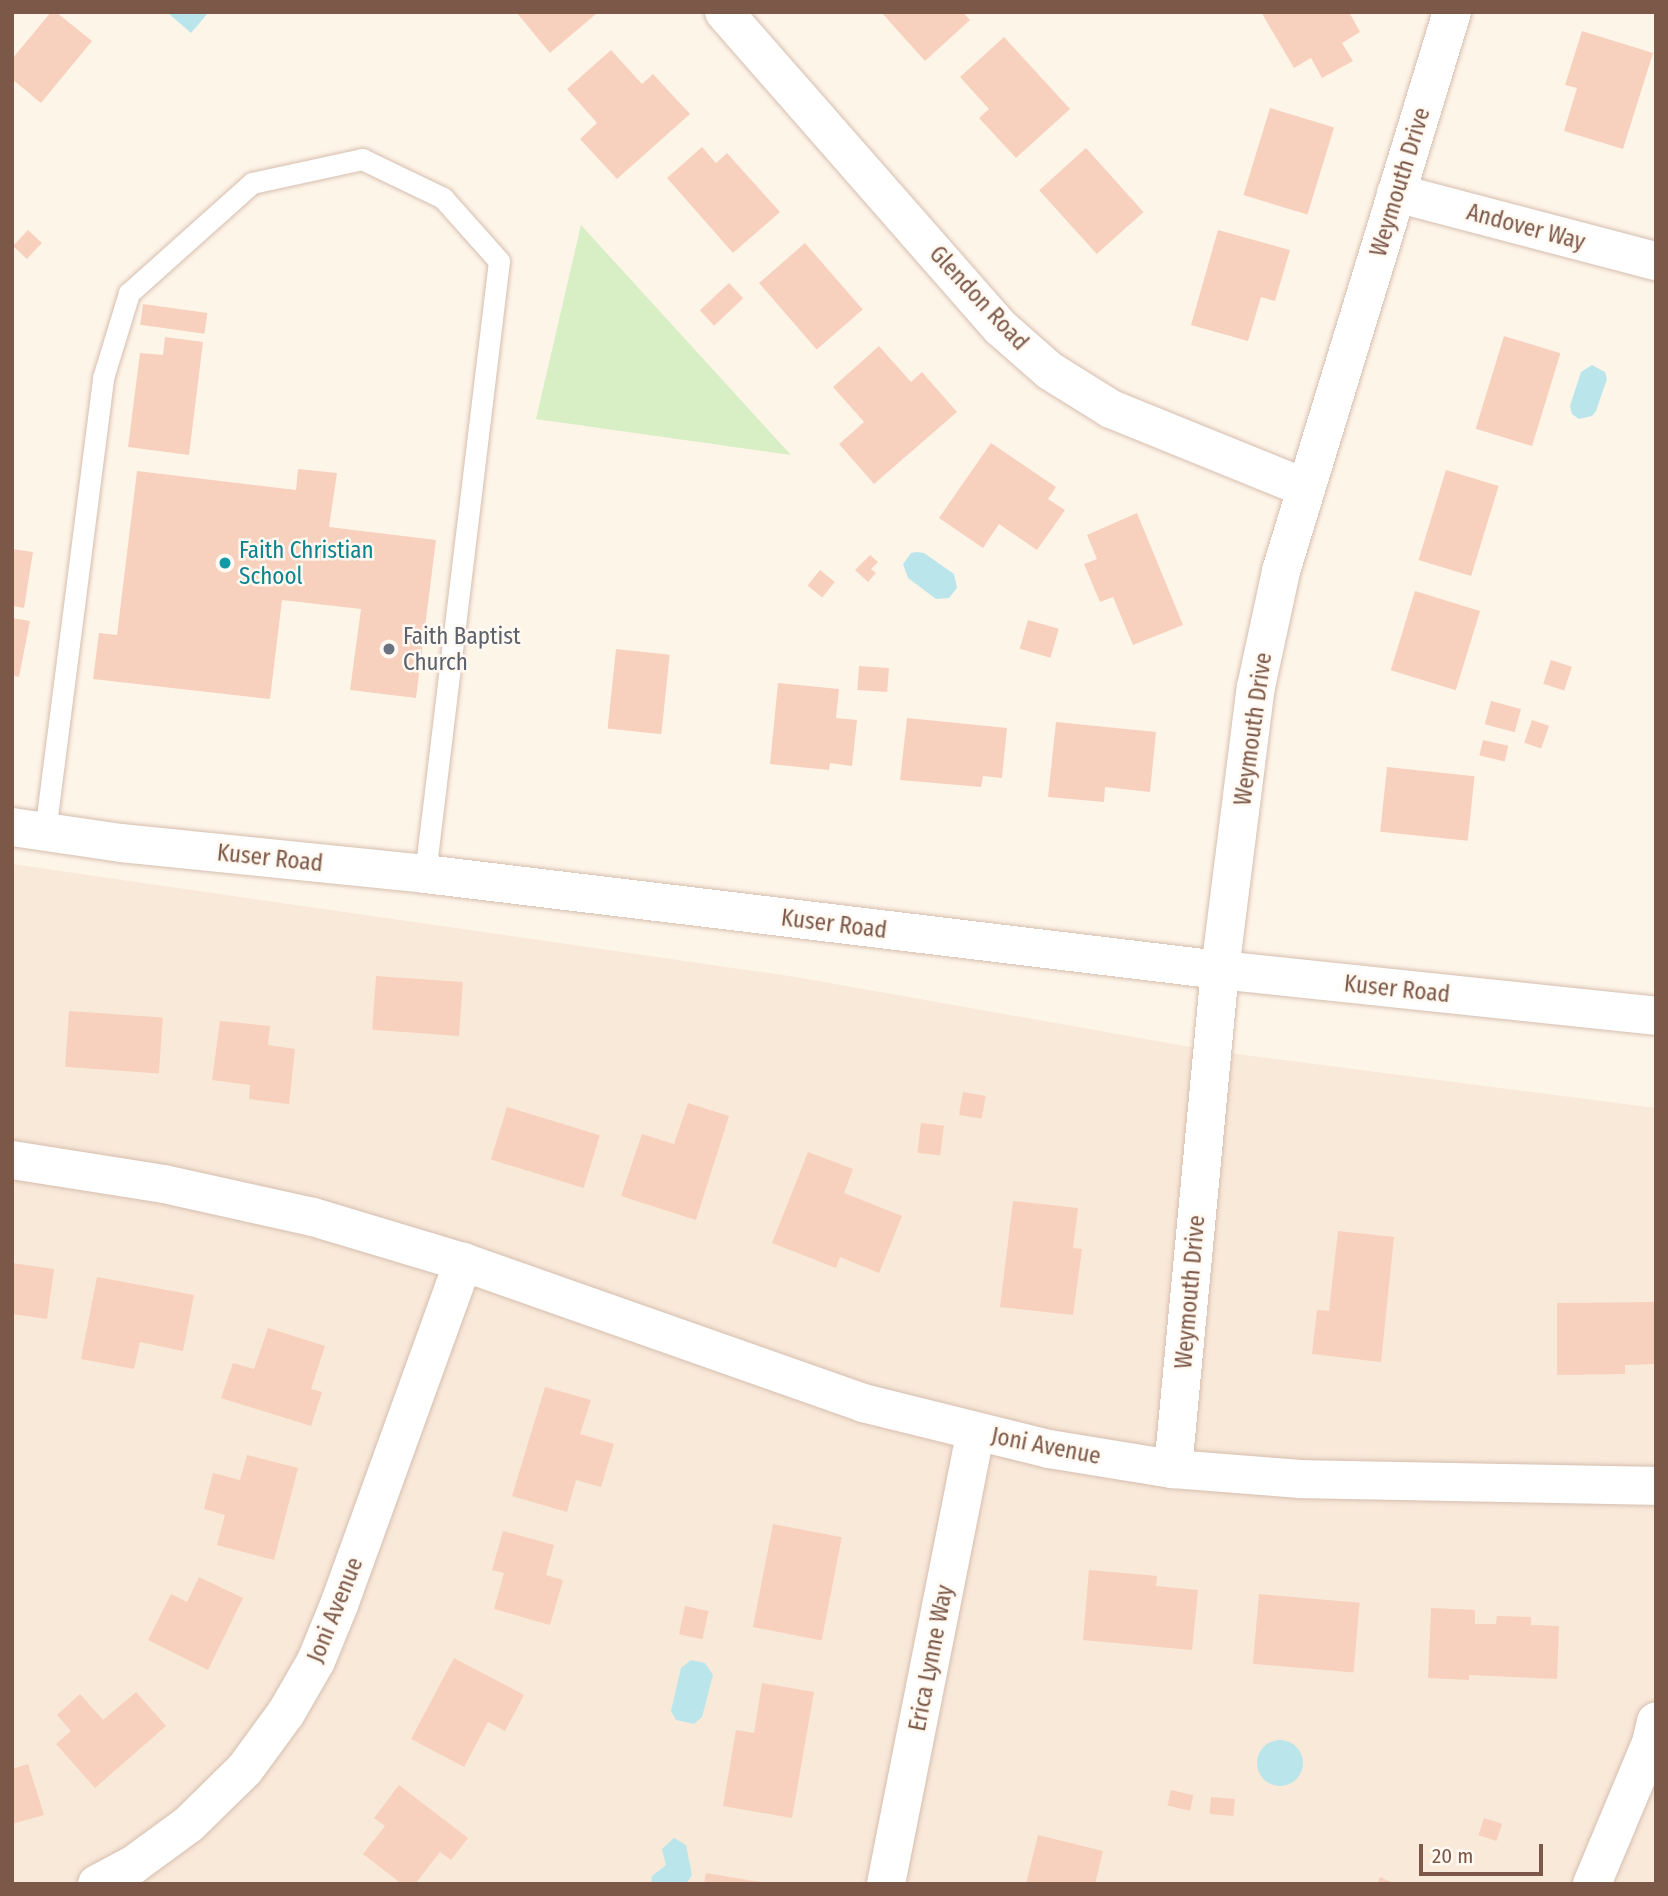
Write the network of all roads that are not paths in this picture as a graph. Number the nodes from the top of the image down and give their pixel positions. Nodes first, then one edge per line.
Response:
1 (724, 12) edge
2 (1452, 12) edge
3 (1396, 192) junction
4 (1656, 261) edge
5 (1306, 488) junction
6 (29, 830) edge
7 (425, 874) junction
8 (1220, 970) junction
9 (1656, 1016) edge
10 (12, 1160) edge
11 (463, 1262) junction
12 (975, 1433) junction
13 (1173, 1469) junction
14 (1656, 1486) edge
15 (1656, 1722) edge
16 (97, 1884) edge
17 (887, 1884) edge
18 (1592, 1884) edge

1 - 5 street, Glendon Road
2 - 3 street, Weymouth Drive
3 - 4 street, Andover Way
3 - 5 street, Weymouth Drive
5 - 8 street, Weymouth Drive
6 - 7 street, Kuser Road
6 - 7 lane
7 - 8 street, Kuser Road
8 - 9 street, Kuser Road
8 - 13 street, Weymouth Drive
10 - 11 street, Joni Avenue
11 - 12 street, Joni Avenue
11 - 16 street, Joni Avenue
12 - 13 street, Joni Avenue
12 - 17 street, Erica Lynne Way
13 - 14 street, Joni Avenue
15 - 18 street

